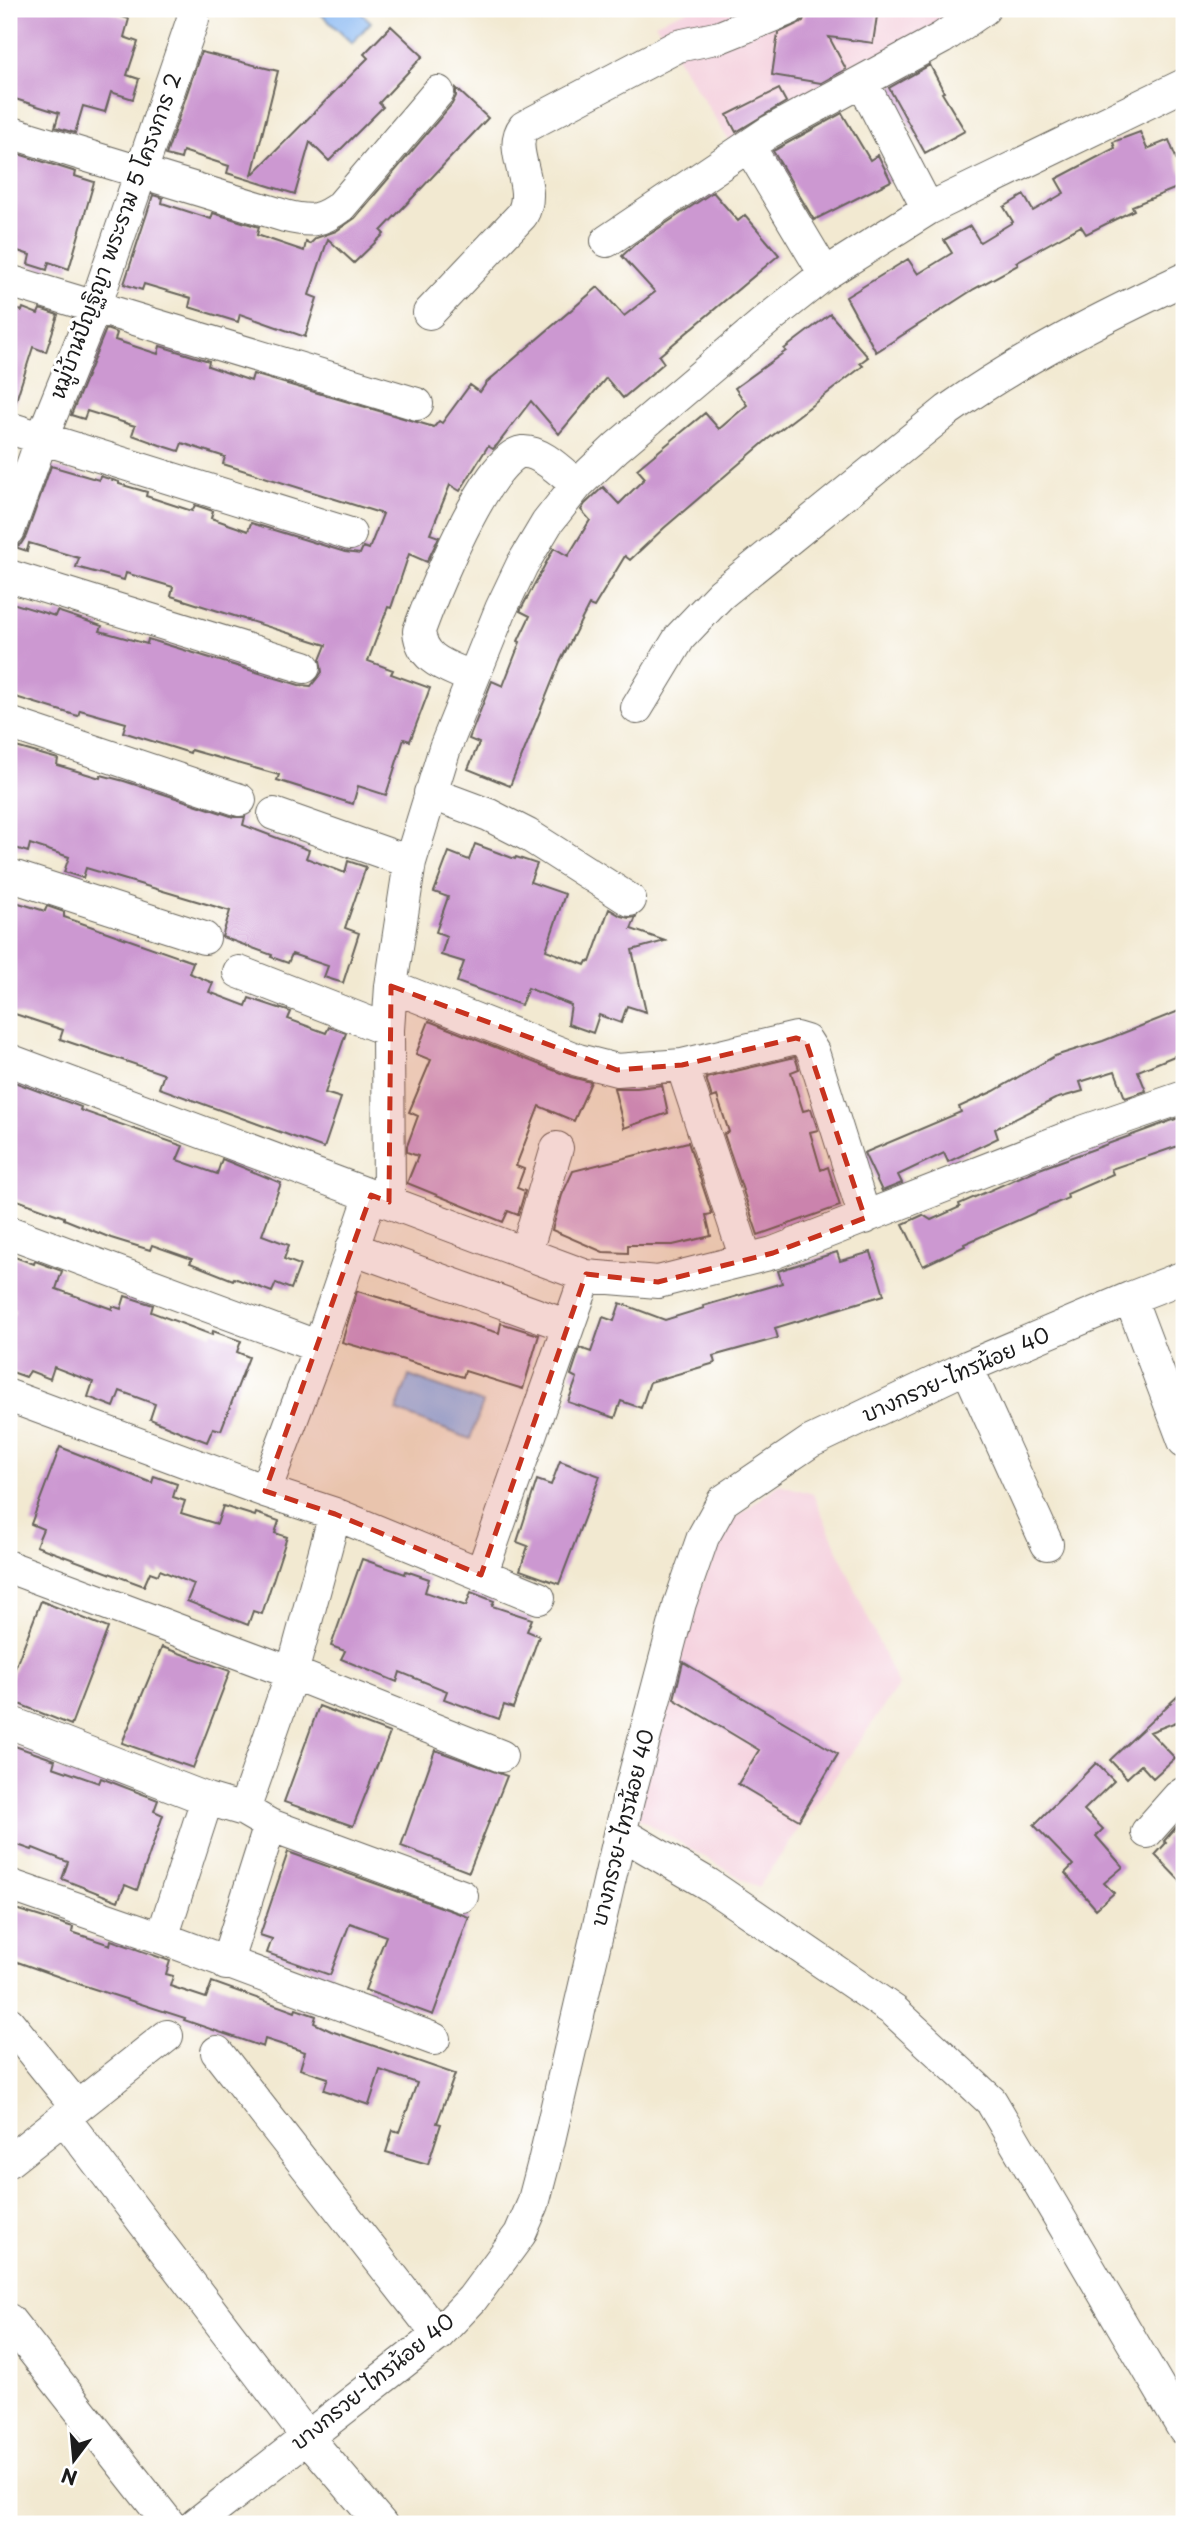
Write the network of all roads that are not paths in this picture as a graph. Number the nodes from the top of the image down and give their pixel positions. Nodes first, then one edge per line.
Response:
1 (789, 9) edge
2 (984, 9) edge
3 (188, 12) edge
4 (1184, 85) edge
5 (438, 92) dead end
6 (869, 95) dead end
7 (9, 132) edge
8 (758, 160) dead end
9 (140, 170) junction
10 (928, 209) junction
11 (607, 242) dead end
12 (825, 274) junction
13 (1184, 279) edge
14 (9, 281) edge
15 (95, 307) junction
16 (429, 313) dead end
17 (417, 404) dead end
18 (9, 428) edge
19 (42, 438) junction
20 (577, 485) junction
21 (9, 530) edge
22 (350, 534) dead end
23 (9, 576) edge
24 (304, 667) dead end
25 (474, 678) junction
26 (637, 708) dead end
27 (9, 723) edge
28 (430, 793) junction
29 (240, 800) dead end
30 (274, 814) dead end
31 (410, 862) junction
32 (9, 875) edge
33 (630, 900) dead end
34 (204, 938) dead end
35 (239, 972) dead end
36 (391, 986) junction
37 (388, 1030) junction
38 (9, 1060) edge
39 (682, 1065) junction
40 (1184, 1097) edge
41 (558, 1148) dead end
42 (380, 1199) junction
43 (864, 1218) junction
44 (9, 1232) edge
45 (352, 1248) junction
46 (526, 1252) junction
47 (746, 1259) junction
48 (586, 1276) junction
49 (1184, 1278) edge
50 (1130, 1298) junction
51 (568, 1325) junction
52 (319, 1347) junction
53 (967, 1367) junction
54 (9, 1396) edge
55 (1184, 1441) edge
56 (265, 1491) junction
57 (335, 1514) junction
58 (1047, 1544) dead end
59 (9, 1567) edge
60 (481, 1575) junction
61 (539, 1598) dead end
62 (292, 1673) junction
63 (9, 1722) edge
64 (501, 1756) dead end
65 (1184, 1793) edge
66 (207, 1799) junction
67 (257, 1818) junction
68 (1147, 1832) dead end
69 (621, 1833) junction
70 (9, 1885) edge
71 (462, 1896) dead end
72 (162, 1938) junction
73 (226, 1964) junction
74 (9, 2023) edge
75 (167, 2036) dead end
76 (434, 2039) dead end
77 (217, 2052) dead end
78 (70, 2113) junction
79 (9, 2161) edge
80 (9, 2320) edge
81 (438, 2335) junction
82 (1184, 2430) edge
83 (307, 2437) junction
84 (169, 2524) edge
85 (195, 2524) edge
86 (381, 2524) edge

1 - 16 street
2 - 11 street
3 - 9 street, หมู่บ้านปัญฐิญา พระราม 5 โครงการ 2
4 - 10 street
5 - 9 street
6 - 10 street
7 - 9 street
8 - 12 street
9 - 15 street, หมู่บ้านปัญฐิญา พระราม 5 โครงการ 2
10 - 12 street
12 - 20 street
13 - 26 street
14 - 15 street
15 - 17 street
15 - 19 street, หมู่บ้านปัญฐิญา พระราม 5 โครงการ 2
18 - 19 street
19 - 21 street, หมู่บ้านปัญฐิญา พระราม 5 โครงการ 2
19 - 22 street
20 - 25 street
20 - 25 street
23 - 24 street
25 - 28 street
27 - 29 street
28 - 31 street
28 - 33 street
30 - 31 street
31 - 36 street
32 - 34 street
35 - 37 street
36 - 37 street
36 - 39 street
37 - 42 street
38 - 42 street
39 - 43 street
39 - 47 street
40 - 43 street
41 - 46 street
42 - 45 street
42 - 46 street
43 - 47 street
44 - 52 street
45 - 51 street
45 - 52 street
46 - 48 street
47 - 48 street
48 - 51 street
49 - 50 street, บางกรวย-ไทรน้อย 40
50 - 53 street, บางกรวย-ไทรน้อย 40
50 - 55 street
51 - 60 street
52 - 56 street
53 - 58 street
53 - 69 street, บางกรวย-ไทรน้อย 40
54 - 56 street
56 - 57 street
57 - 60 street
57 - 62 street
59 - 62 street
60 - 61 street
62 - 64 street
62 - 67 street
63 - 66 street
65 - 68 street
66 - 67 street
66 - 72 street
67 - 71 street
67 - 73 street
69 - 81 street, บางกรวย-ไทรน้อย 40
69 - 82 street
70 - 72 street
72 - 73 street
73 - 76 street
74 - 78 street
75 - 78 street
77 - 81 street
78 - 79 street
78 - 83 street
80 - 84 street
81 - 83 street, บางกรวย-ไทรน้อย 40
83 - 85 street, บางกรวย-ไทรน้อย 40
83 - 86 street

